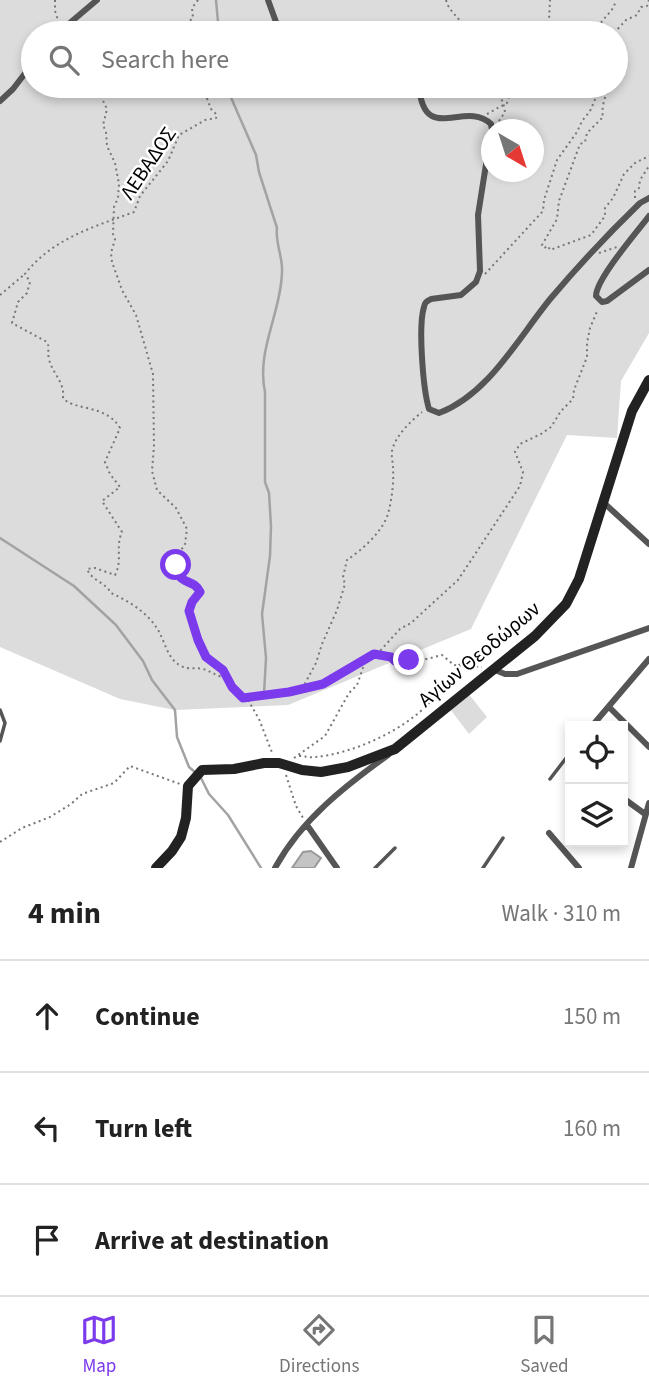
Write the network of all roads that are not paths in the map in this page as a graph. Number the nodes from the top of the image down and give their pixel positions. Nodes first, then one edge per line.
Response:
1 (97, 0) edge
2 (268, 0) edge
3 (73, 21) edge
4 (276, 21) edge
5 (21, 79) edge
6 (420, 98) edge
7 (0, 101) edge
8 (482, 119) edge
9 (483, 182) edge
10 (649, 198) edge
11 (649, 216) edge
12 (649, 270) edge
13 (649, 380) edge
14 (604, 503) junction
15 (649, 544) edge
16 (649, 628) edge
17 (649, 659) edge
18 (493, 671) junction
19 (608, 707) junction
20 (0, 710) edge
21 (596, 721) edge
22 (0, 741) edge
23 (649, 747) edge
24 (395, 749) junction
25 (565, 759) edge
26 (550, 779) dead end
27 (628, 802) edge
28 (649, 803) edge
29 (645, 814) junction
30 (307, 825) junction
31 (549, 833) dead end
32 (503, 838) dead end
33 (395, 849) dead end
34 (156, 868) edge
35 (275, 868) edge
36 (337, 868) edge
37 (375, 868) edge
38 (483, 868) edge
39 (579, 868) edge
40 (631, 868) edge

1 - 3 street
2 - 4 street
5 - 7 street
6 - 8 street
9 - 10 street
11 - 12 street
13 - 14 street, Αγίων Θεοδώρων
14 - 15 street
14 - 18 street, Αγίων Θεοδώρων
16 - 18 street
17 - 19 street
18 - 24 street, Αγίων Θεοδώρων
19 - 21 street
19 - 23 street
20 - 22 lane
24 - 30 street, Αγίων Θεοδώρων
24 - 34 street
25 - 26 lane
27 - 29 street
28 - 29 street
29 - 40 street
30 - 35 street, Αγίων Θεοδώρων
30 - 36 street
31 - 39 street
32 - 38 lane
33 - 37 lane

